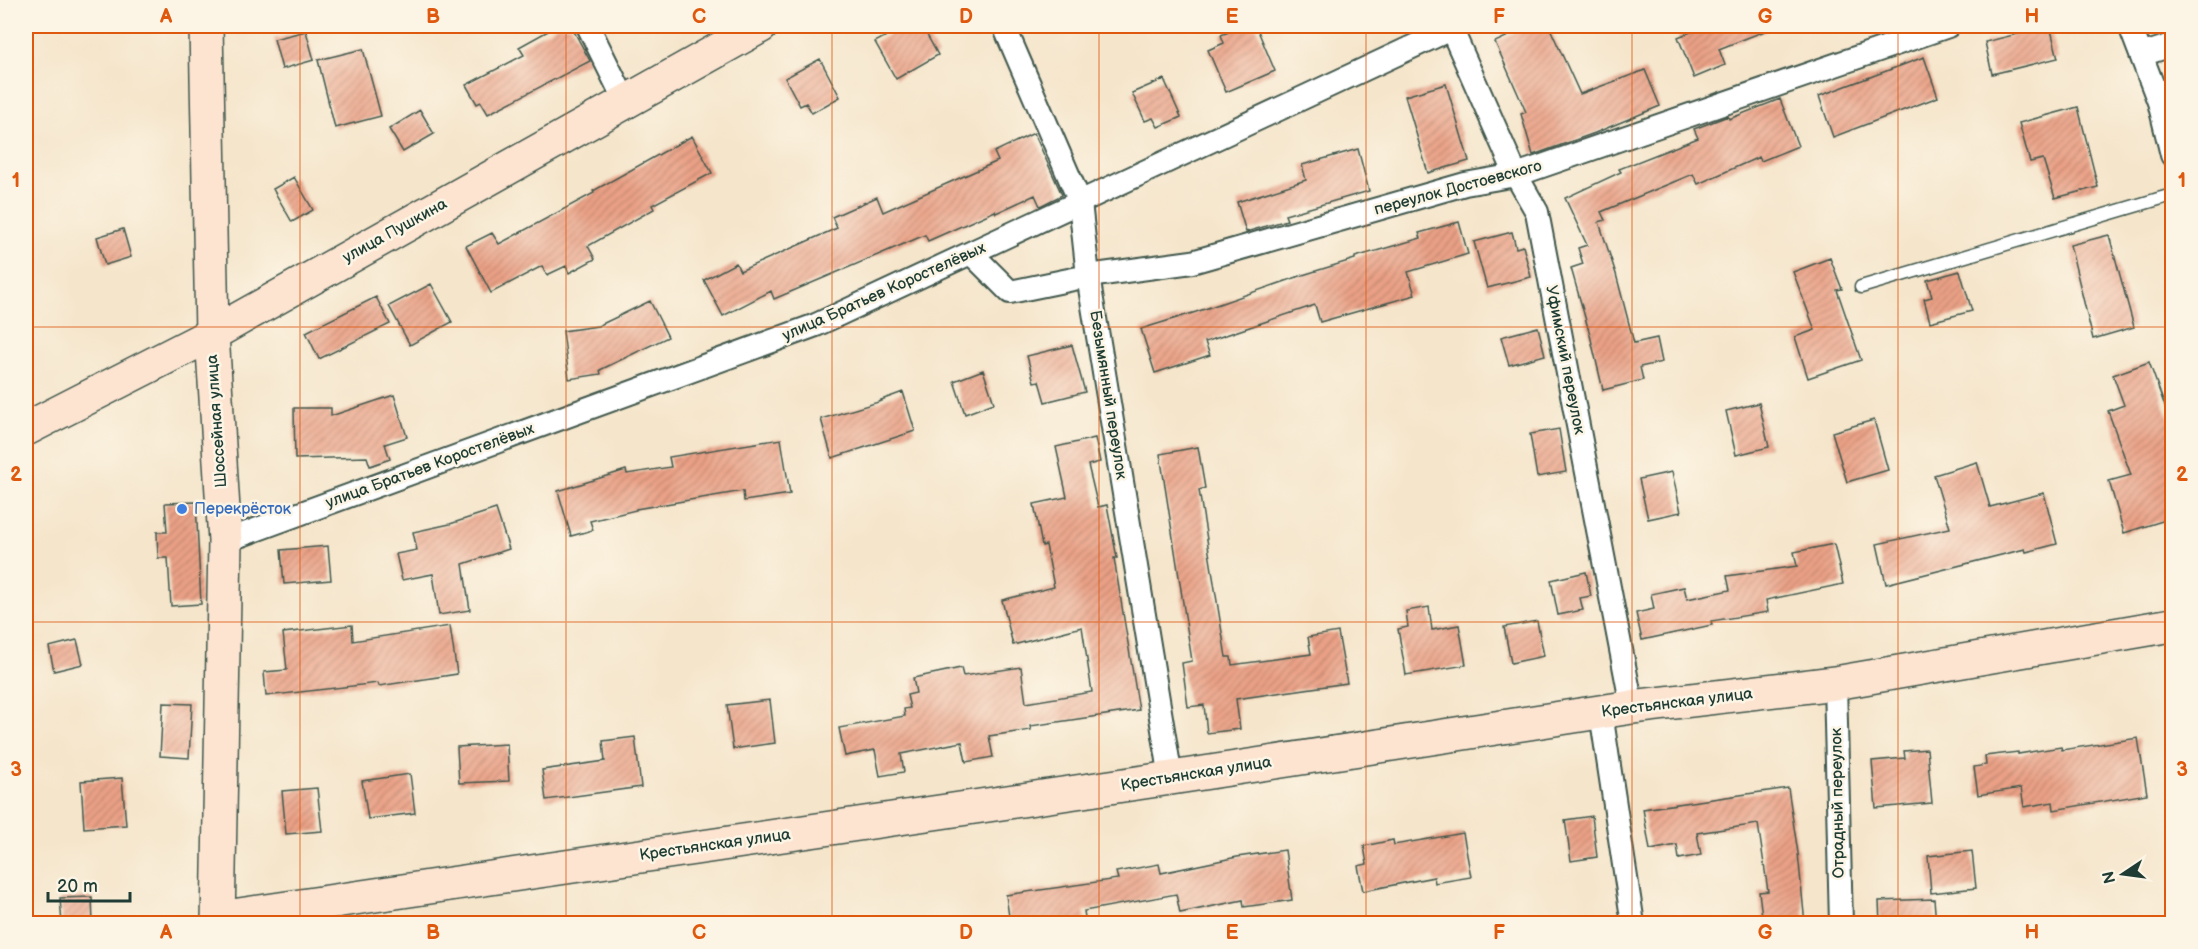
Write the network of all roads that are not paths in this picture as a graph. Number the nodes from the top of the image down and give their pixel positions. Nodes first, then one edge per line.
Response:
1 (206, 26) edge
2 (588, 26) edge
3 (761, 26) edge
4 (1004, 26) edge
5 (1948, 26) edge
6 (2130, 26) edge
7 (1454, 27) edge
8 (2172, 45) edge
9 (2142, 55) junction
10 (625, 101) junction
11 (2172, 155) edge
12 (1516, 175) junction
13 (2172, 195) edge
14 (1080, 202) junction
15 (971, 253) junction
16 (1088, 276) junction
17 (1861, 287) dead end
18 (212, 334) junction
19 (26, 429) edge
20 (225, 541) junction
21 (2172, 625) edge
22 (1835, 683) junction
23 (1616, 710) junction
24 (1171, 777) junction
25 (218, 921) edge
26 (1633, 924) edge
27 (1841, 924) edge

1 - 18 street, Шоссейная улица
2 - 10 street
3 - 10 street, улица Пушкина
4 - 14 street, Безымянный переулок
5 - 12 street, переулок Достоевского
6 - 9 street
7 - 12 street, Уфимский переулок
7 - 14 street, улица Братьев Коростелёвых
8 - 9 street
9 - 11 street
10 - 18 street, улица Пушкина
12 - 16 street, переулок Достоевского
12 - 23 street, Уфимский переулок
13 - 17 lane
14 - 15 street, улица Братьев Коростелёвых
14 - 16 street, Безымянный переулок
15 - 16 street, переулок Достоевского
15 - 20 street, улица Братьев Коростелёвых
16 - 24 street, Безымянный переулок
18 - 19 street, улица Пушкина
18 - 20 street, Шоссейная улица
20 - 25 street, Шоссейная улица
21 - 22 street, Крестьянская улица
22 - 23 street, Крестьянская улица
22 - 27 street, Отрадный переулок
23 - 24 street, Крестьянская улица
23 - 26 street, Уфимский переулок
24 - 25 street, Крестьянская улица

